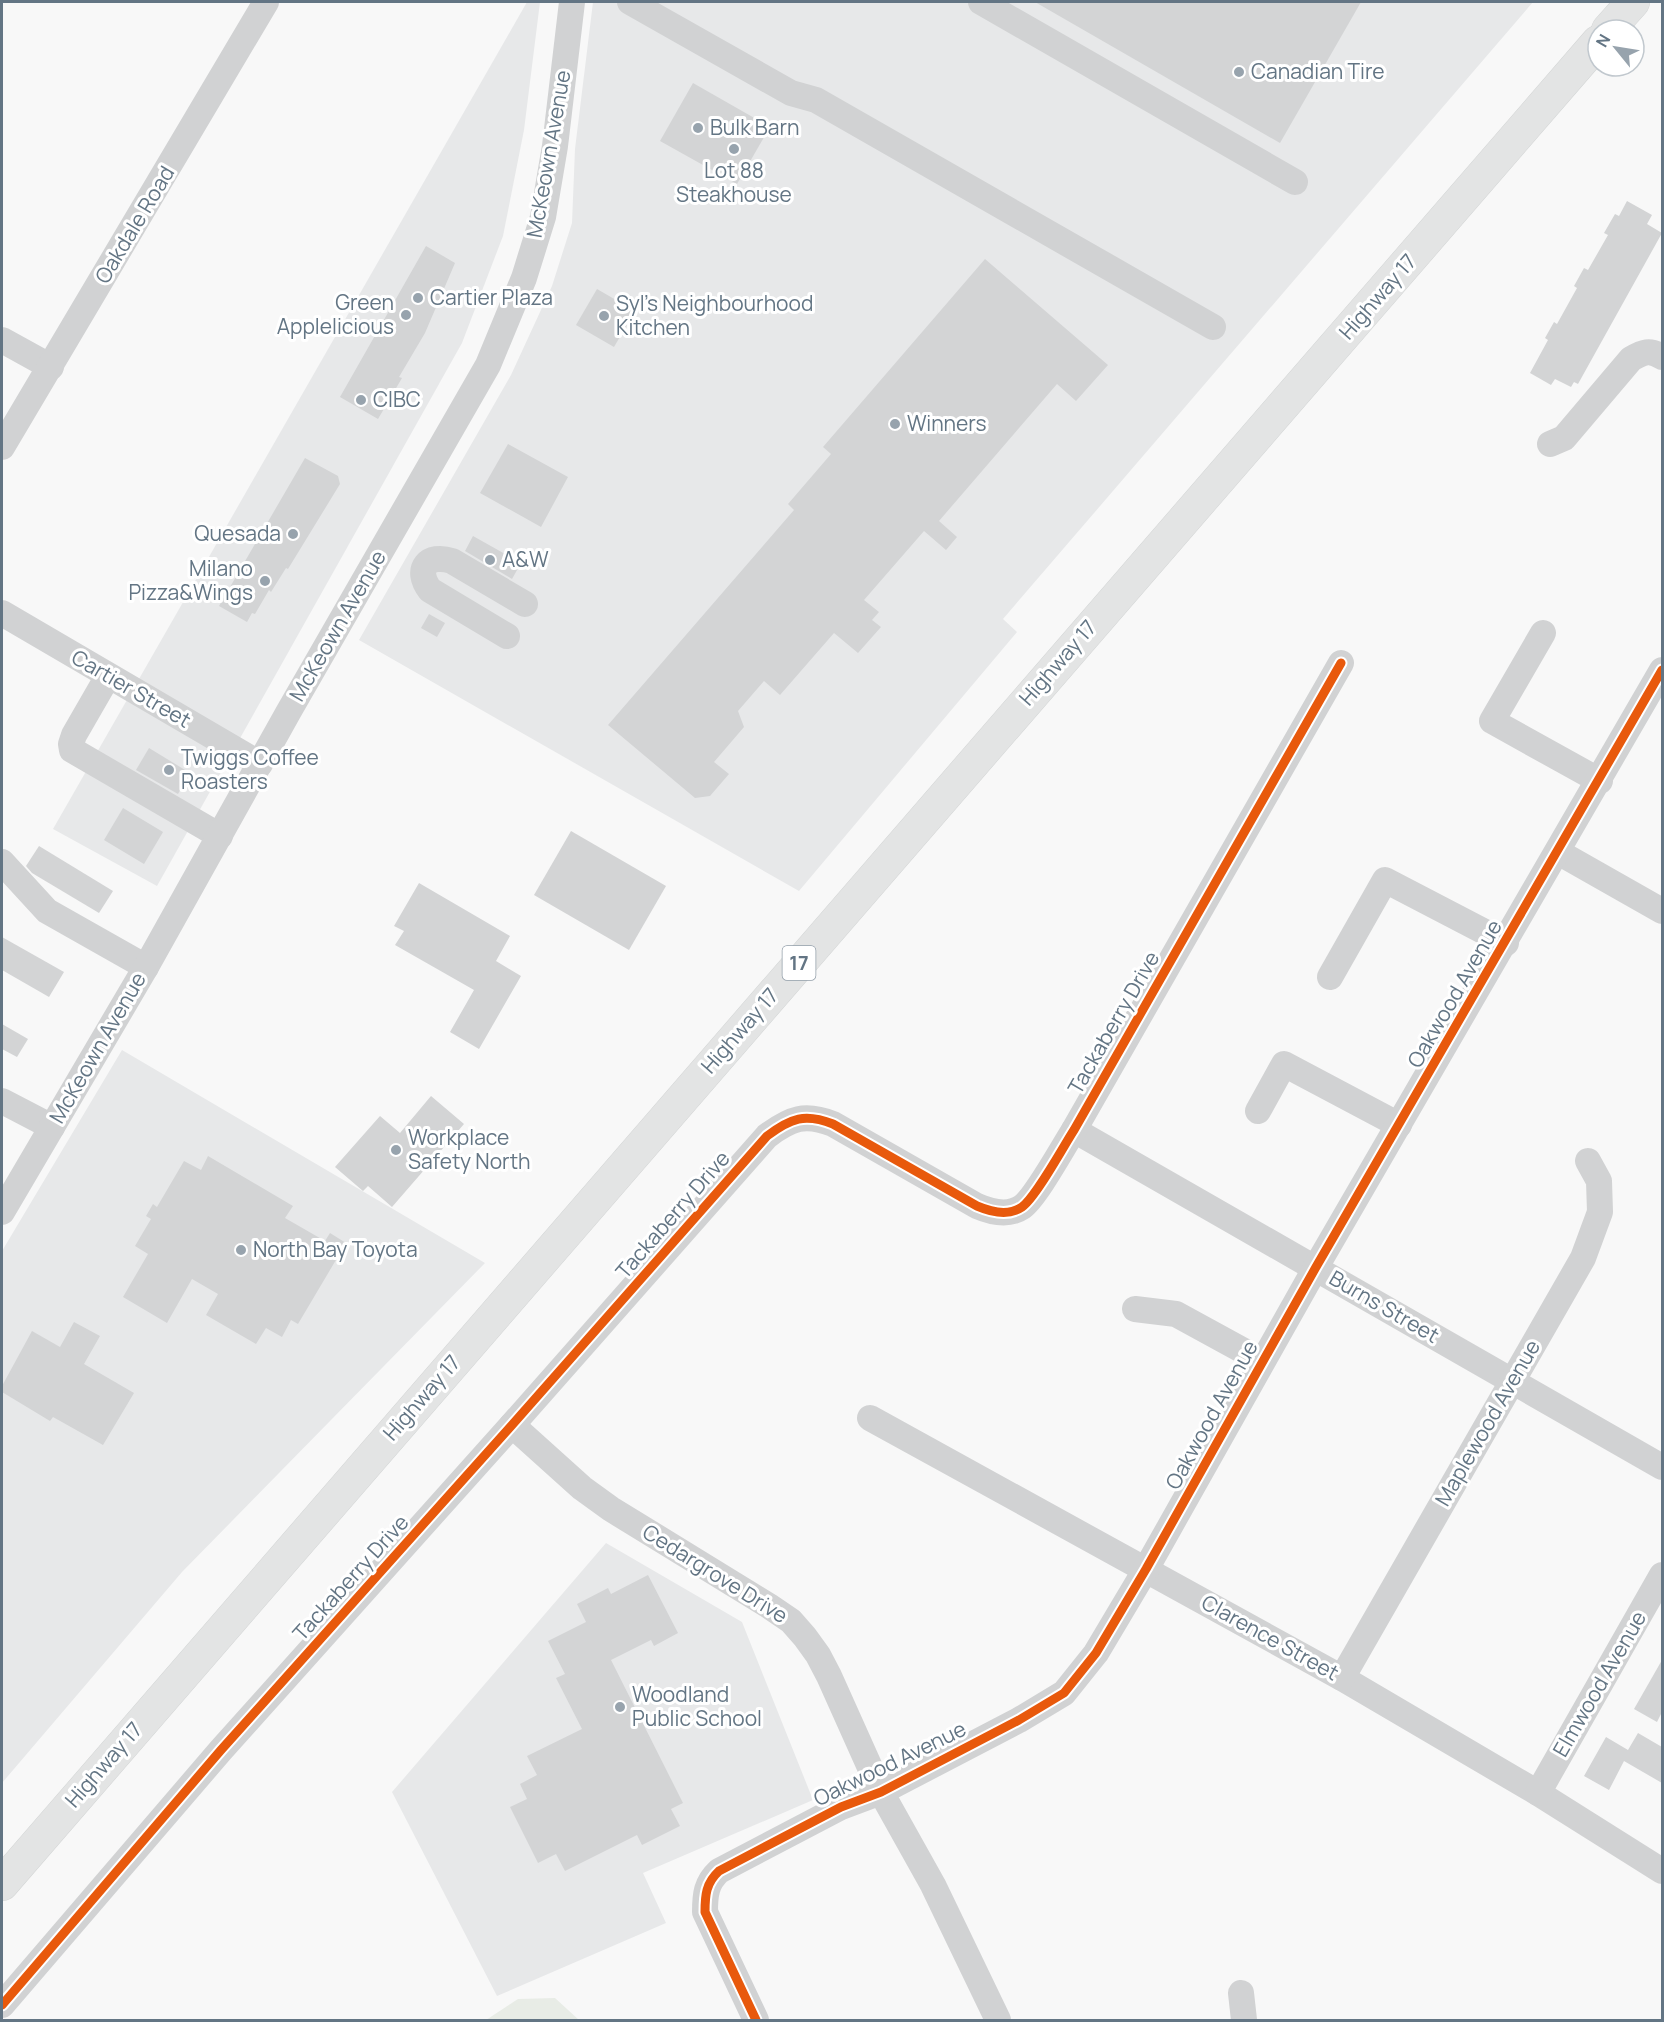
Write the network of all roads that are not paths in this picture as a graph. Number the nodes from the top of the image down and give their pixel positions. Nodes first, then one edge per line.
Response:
1 (266, 2) edge
2 (572, 2) edge
3 (630, 2) edge
4 (981, 2) edge
5 (1633, 2) edge
6 (1619, 18) edge
7 (1586, 56) edge
8 (1295, 182) dead end
9 (1213, 327) dead end
10 (2, 340) edge
11 (1662, 357) edge
12 (51, 367) junction
13 (1550, 444) dead end
14 (2, 447) edge
15 (525, 604) dead end
16 (2, 613) edge
17 (1543, 633) dead end
18 (507, 636) dead end
19 (1341, 663) dead end
20 (1662, 670) edge
21 (108, 676) junction
22 (260, 764) junction
23 (1600, 781) junction
24 (219, 836) junction
25 (1558, 852) junction
26 (2, 862) edge
27 (1662, 911) edge
28 (1506, 943) junction
29 (146, 967) junction
30 (1330, 976) dead end
31 (2, 1101) edge
32 (1258, 1111) dead end
33 (1399, 1125) junction
34 (52, 1127) junction
35 (1074, 1130) junction
36 (1588, 1161) dead end
37 (2, 1212) edge
38 (1316, 1267) junction
39 (1135, 1309) dead end
40 (1262, 1361) junction
41 (1512, 1381) junction
42 (870, 1418) dead end
43 (512, 1425) junction
44 (1662, 1467) edge
45 (1146, 1569) junction
46 (1662, 1575) edge
47 (1342, 1678) junction
48 (881, 1792) junction
49 (1538, 1793) junction
50 (1662, 1871) edge
51 (2, 1884) edge
52 (1241, 1993) dead end
53 (2, 2004) edge
54 (756, 2020) edge
55 (998, 2020) edge
56 (1244, 2020) edge

1 - 12 street, Oakdale Road
2 - 22 street, McKeown Avenue
3 - 9 street
4 - 8 street
5 - 6 highway
7 - 51 highway, Highway 17 / 17
10 - 12 street
11 - 13 street
12 - 14 street, Oakdale Road
15 - 18 street
16 - 21 street, Cartier Street
17 - 23 street
19 - 35 street, Tackaberry Drive
20 - 23 street, Oakwood Avenue
21 - 22 street, Cartier Street
21 - 24 street
22 - 24 street, McKeown Avenue
23 - 25 street, Oakwood Avenue
24 - 29 street, McKeown Avenue
25 - 27 street
25 - 28 street, Oakwood Avenue
26 - 29 street
28 - 30 street
28 - 33 street, Oakwood Avenue
29 - 34 street, McKeown Avenue
31 - 34 street
32 - 33 street
33 - 38 street, Oakwood Avenue
34 - 37 street, McKeown Avenue
35 - 38 street, Burns Street
35 - 43 street, Tackaberry Drive
36 - 41 street, Maplewood Avenue
38 - 40 street, Oakwood Avenue
38 - 41 street, Burns Street
39 - 40 street
40 - 45 street, Oakwood Avenue
41 - 44 street, Burns Street
41 - 47 street, Maplewood Avenue
42 - 45 street, Clarence Street
43 - 48 street, Cedargrove Drive
43 - 53 street, Tackaberry Drive
45 - 47 street, Clarence Street
45 - 48 street, Oakwood Avenue
46 - 49 street, Elmwood Avenue
47 - 49 street, Clarence Street
48 - 54 street, Oakwood Avenue
48 - 55 street, Cedargrove Drive
49 - 50 street, Clarence Street
52 - 56 street

